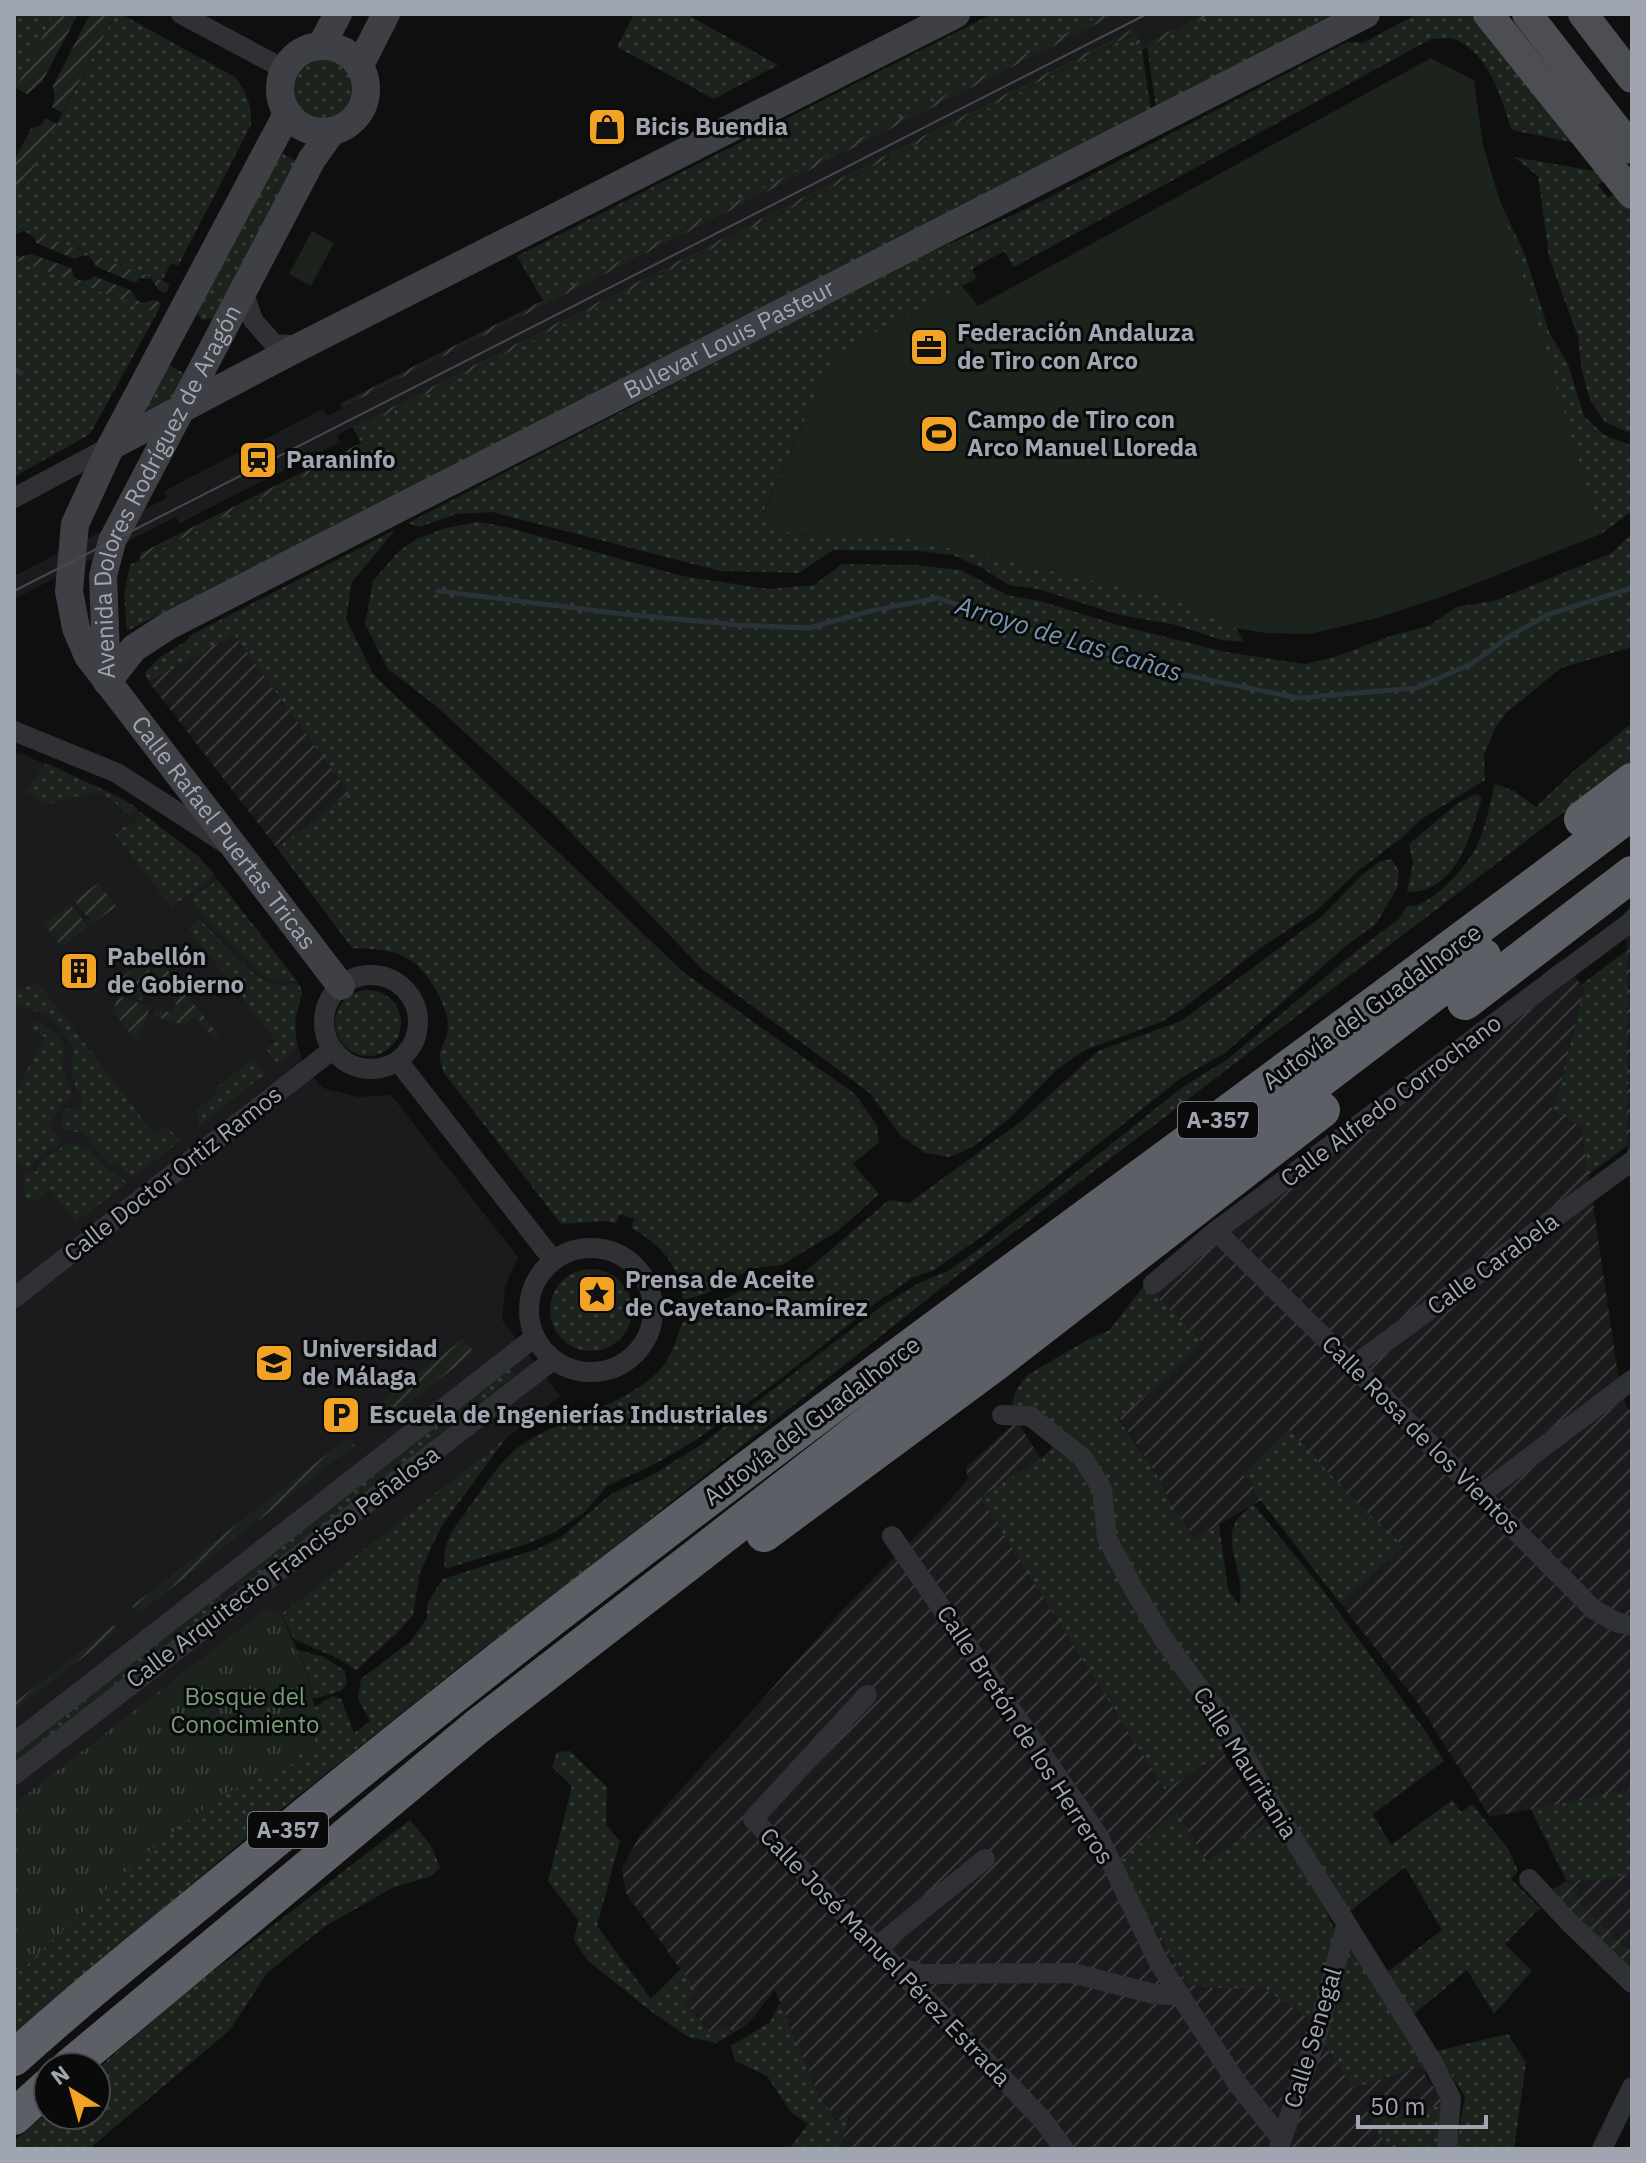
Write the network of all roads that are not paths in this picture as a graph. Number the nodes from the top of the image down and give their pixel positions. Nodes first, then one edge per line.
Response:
1 (181, 14) edge
2 (338, 14) edge
3 (386, 14) edge
4 (956, 14) edge
5 (1366, 14) edge
6 (1488, 14) edge
7 (1527, 14) edge
8 (1551, 14) edge
9 (1583, 14) edge
10 (321, 46) junction
11 (360, 65) junction
12 (284, 69) junction
13 (1632, 78) edge
14 (287, 114) junction
15 (1632, 116) edge
16 (332, 131) junction
17 (1632, 149) edge
18 (1632, 194) edge
19 (243, 290) junction
20 (301, 346) junction
21 (180, 412) junction
22 (111, 446) junction
23 (14, 498) edge
24 (102, 674) junction
25 (14, 731) edge
26 (1632, 781) edge
27 (1632, 812) edge
28 (1632, 844) edge
29 (236, 850) junction
30 (1632, 874) edge
31 (1632, 921) edge
32 (341, 986) junction
33 (332, 1050) junction
34 (398, 1061) junction
35 (1632, 1161) edge
36 (1216, 1231) junction
37 (553, 1260) junction
38 (1153, 1284) dead end
39 (14, 1298) edge
40 (535, 1337) junction
41 (553, 1360) junction
42 (1353, 1366) junction
43 (1632, 1380) edge
44 (1002, 1415) dead end
45 (803, 1427) junction
46 (1481, 1494) junction
47 (892, 1536) dead end
48 (1632, 1626) edge
49 (867, 1695) dead end
50 (14, 1743) edge
51 (14, 1775) edge
52 (332, 1848) junction
53 (985, 1859) dead end
54 (1529, 1879) dead end
55 (1346, 1926) junction
56 (875, 1948) junction
57 (895, 1966) junction
58 (1632, 1983) edge
59 (1181, 1996) junction
60 (88, 2051) edge
61 (14, 2058) edge
62 (1632, 2087) edge
63 (32, 2101) edge
64 (14, 2117) edge
65 (1280, 2144) edge
66 (1064, 2149) edge
67 (1447, 2149) edge
68 (1602, 2149) edge

1 - 12 street
2 - 10 street
3 - 11 street
4 - 20 street
5 - 24 street, Bulevar Louis Pasteur
6 - 18 main road
7 - 17 main road
8 - 15 main road
9 - 13 main road
10 - 11 street
10 - 12 street
11 - 16 street
12 - 14 street
14 - 16 street
14 - 22 street, Avenida Dolores Rodríguez de Aragón
16 - 19 street, Avenida Dolores Rodríguez de Aragón
19 - 20 street
19 - 21 street, Avenida Dolores Rodríguez de Aragón
20 - 21 street
21 - 22 street
21 - 24 street, Avenida Dolores Rodríguez de Aragón
22 - 23 street
22 - 24 street, Avenida Dolores Rodríguez de Aragón
24 - 29 street, Calle Rafael Puertas Tricas
25 - 29 street
26 - 45 highway
27 - 45 highway, Autovía del Guadalhorce / A-357
28 - 52 highway, Autovía del Guadalhorce / A-357
29 - 32 street, Calle Rafael Puertas Tricas
30 - 52 highway
31 - 36 street, Calle Alfredo Corrochano
32 - 33 street
32 - 34 street
33 - 34 street
33 - 39 street, Calle Doctor Ortiz Ramos
34 - 37 street
35 - 42 street, Calle Carabela
36 - 38 street, Calle Alfredo Corrochano
36 - 42 street, Calle Rosa de los Vientos
37 - 40 street
37 - 41 street
40 - 41 street
40 - 50 street, Calle Arquitecto Francisco Peñalosa
41 - 51 street, Calle Arquitecto Francisco Peñalosa
42 - 46 street, Calle Rosa de los Vientos
43 - 46 street
44 - 55 street, Calle Mauritania
45 - 61 highway, Autovía del Guadalhorce / A-357
46 - 48 street, Calle Rosa de los Vientos
47 - 59 street, Calle Bretón de los Herreros
49 - 56 street, Calle José Manuel Pérez Estrada
52 - 60 highway, Autovía del Guadalhorce / A-357
53 - 56 street
54 - 58 street
55 - 65 street, Calle Senegal
55 - 67 street, Calle Mauritania
56 - 57 street, Calle José Manuel Pérez Estrada
57 - 59 street
57 - 66 street, Calle José Manuel Pérez Estrada
59 - 65 street, Calle Bretón de los Herreros
62 - 68 street
63 - 64 highway

